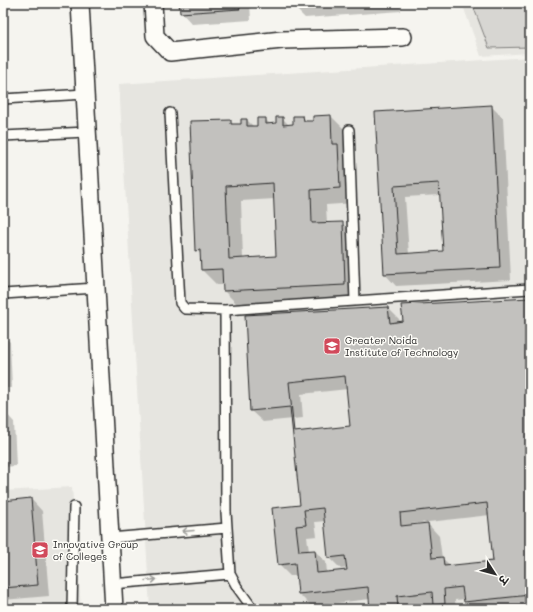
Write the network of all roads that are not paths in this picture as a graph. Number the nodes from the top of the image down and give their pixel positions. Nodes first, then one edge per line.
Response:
1 (80, 3) edge
2 (153, 3) edge
3 (403, 38) dead end
4 (85, 94) junction
5 (3, 99) edge
6 (170, 113) dead end
7 (350, 130) dead end
8 (87, 132) junction
9 (3, 136) edge
10 (96, 288) junction
11 (530, 289) edge
12 (3, 294) edge
13 (355, 301) junction
14 (225, 310) junction
15 (74, 507) dead end
16 (227, 528) junction
17 (110, 538) junction
18 (230, 574) junction
19 (112, 584) junction
20 (72, 609) edge
21 (114, 609) edge
22 (253, 609) edge

1 - 4 street
2 - 3 street
4 - 5 lane
4 - 8 street
6 - 14 lane
7 - 13 lane
8 - 9 lane
8 - 10 street
10 - 12 lane
10 - 17 street
11 - 13 lane
13 - 14 lane
14 - 16 lane
15 - 20 lane
16 -> 17 lane
16 - 18 lane
17 - 19 street
19 -> 18 lane
18 - 22 lane
19 - 21 street

